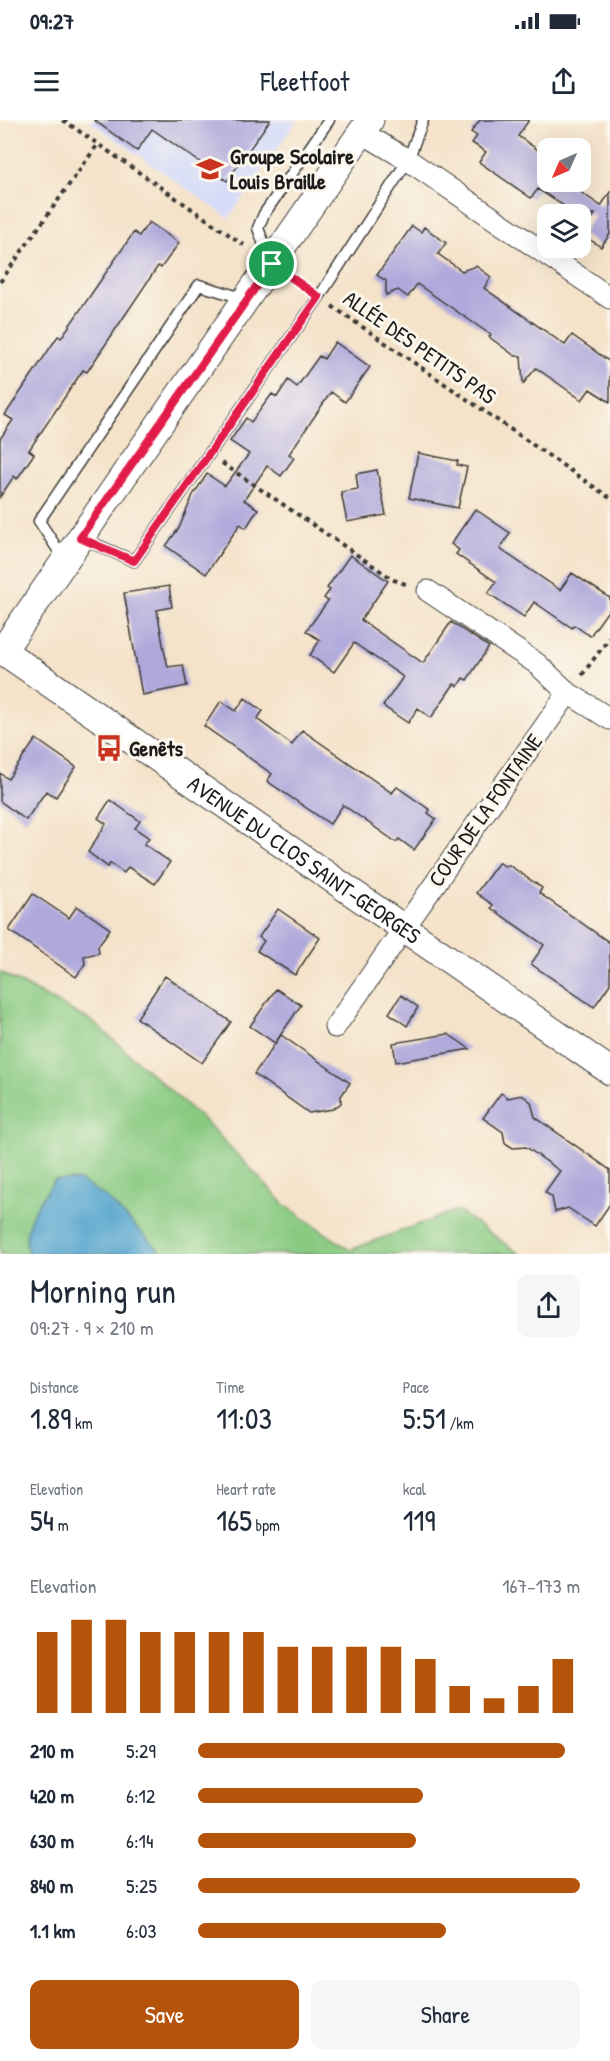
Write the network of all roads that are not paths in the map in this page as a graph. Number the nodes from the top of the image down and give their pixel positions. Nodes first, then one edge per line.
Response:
1 (329, 120) edge
2 (423, 120) edge
3 (366, 126) edge
4 (408, 160) junction
5 (272, 264) junction
6 (610, 298) edge
7 (246, 299) junction
8 (72, 549) junction
9 (428, 591) road end
10 (1, 651) edge
11 (568, 693) junction
12 (610, 718) edge
13 (402, 928) junction
14 (335, 1027) dead end
15 (610, 1071) edge

1 - 5 lane
2 - 4 lane
3 - 4 street
3 - 5 street
4 - 6 street
4 - 8 lane
5 - 7 street
7 - 8 street
7 - 8 lane
8 - 10 street
9 - 11 street
10 - 13 street, AVENUE DU CLOS SAINT-GEORGES
11 - 12 street
11 - 13 street, COUR DE LA FONTAINE
13 - 14 street, COUR DE LA FONTAINE
13 - 15 street, AVENUE DU CLOS SAINT-GEORGES

